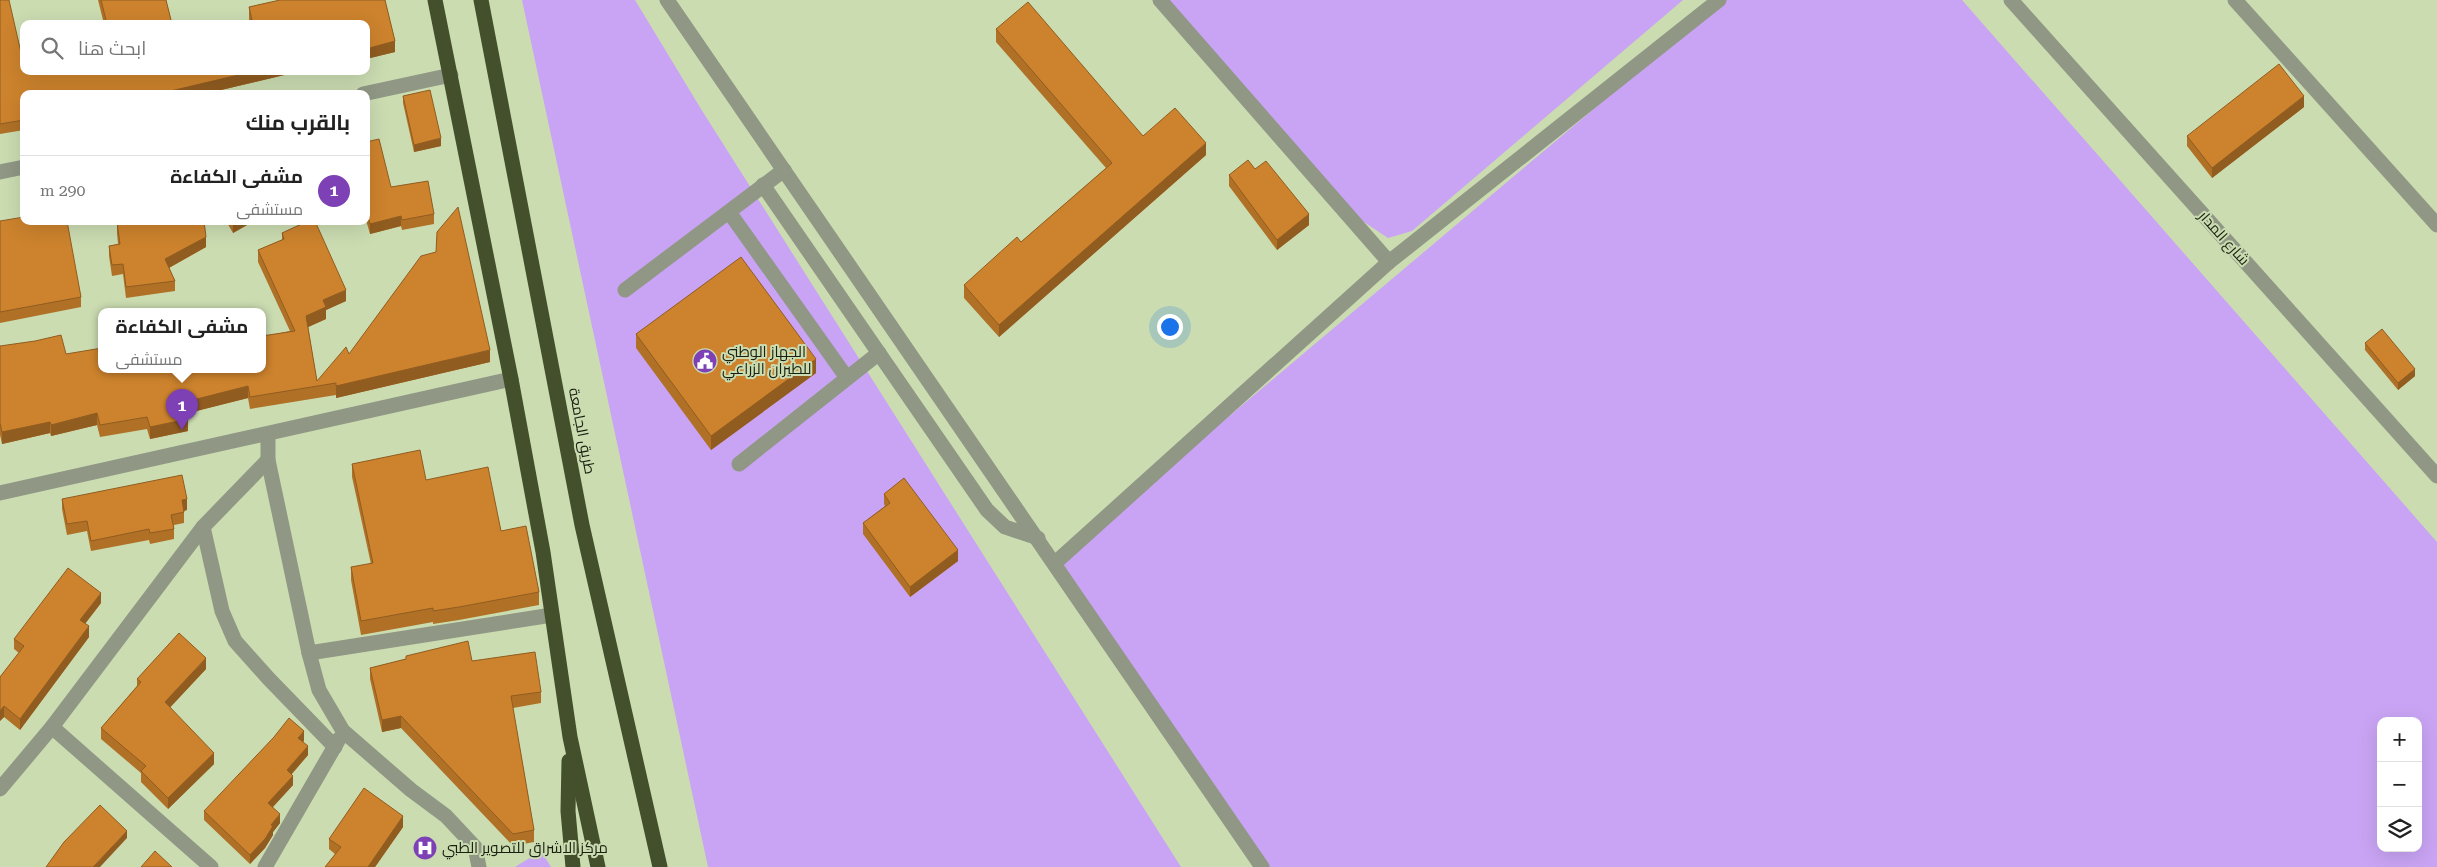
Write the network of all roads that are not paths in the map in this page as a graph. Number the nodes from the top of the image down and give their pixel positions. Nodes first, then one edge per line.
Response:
1 (435, 0) edge
2 (481, 0) edge
3 (667, 0) edge
4 (1160, 0) edge
5 (1719, 0) edge
6 (2011, 0) edge
7 (2234, 0) edge
8 (451, 75) junction
9 (370, 92) edge
10 (20, 168) edge
11 (784, 170) junction
12 (0, 172) edge
13 (763, 185) junction
14 (729, 212) junction
15 (2437, 224) edge
16 (1389, 262) junction
17 (626, 290) dead end
18 (879, 353) junction
19 (847, 378) junction
20 (511, 379) junction
21 (268, 435) junction
22 (268, 460) junction
23 (739, 464) dead end
24 (2437, 476) edge
25 (0, 492) edge
26 (203, 527) junction
27 (1038, 538) junction
28 (1055, 563) junction
29 (552, 615) junction
30 (309, 653) junction
31 (52, 727) junction
32 (343, 731) junction
33 (570, 737) junction
34 (335, 747) junction
35 (0, 789) edge
36 (211, 867) edge
37 (265, 867) edge
38 (479, 867) edge
39 (573, 867) edge
40 (598, 867) edge
41 (660, 867) edge
42 (1262, 867) edge

1 - 8 highway
2 - 41 highway, طريق الجامعة
3 - 11 street
4 - 16 street
5 - 16 street
6 - 24 street, شارع المدار
7 - 15 street
8 - 9 street
8 - 20 highway
10 - 12 street
11 - 13 street
11 - 27 street
13 - 14 street
13 - 18 street
14 - 17 street
14 - 19 street
16 - 28 street
18 - 19 street
18 - 27 street
19 - 23 street
20 - 21 street
20 - 29 highway
21 - 22 street
21 - 25 street
22 - 26 street
22 - 30 street
26 - 31 street
26 - 34 street
27 - 28 street
28 - 42 street
29 - 30 street
29 - 33 highway
30 - 32 street
31 - 35 street
31 - 36 street
32 - 34 street
32 - 38 street
33 - 39 highway
33 - 40 highway
34 - 37 street

